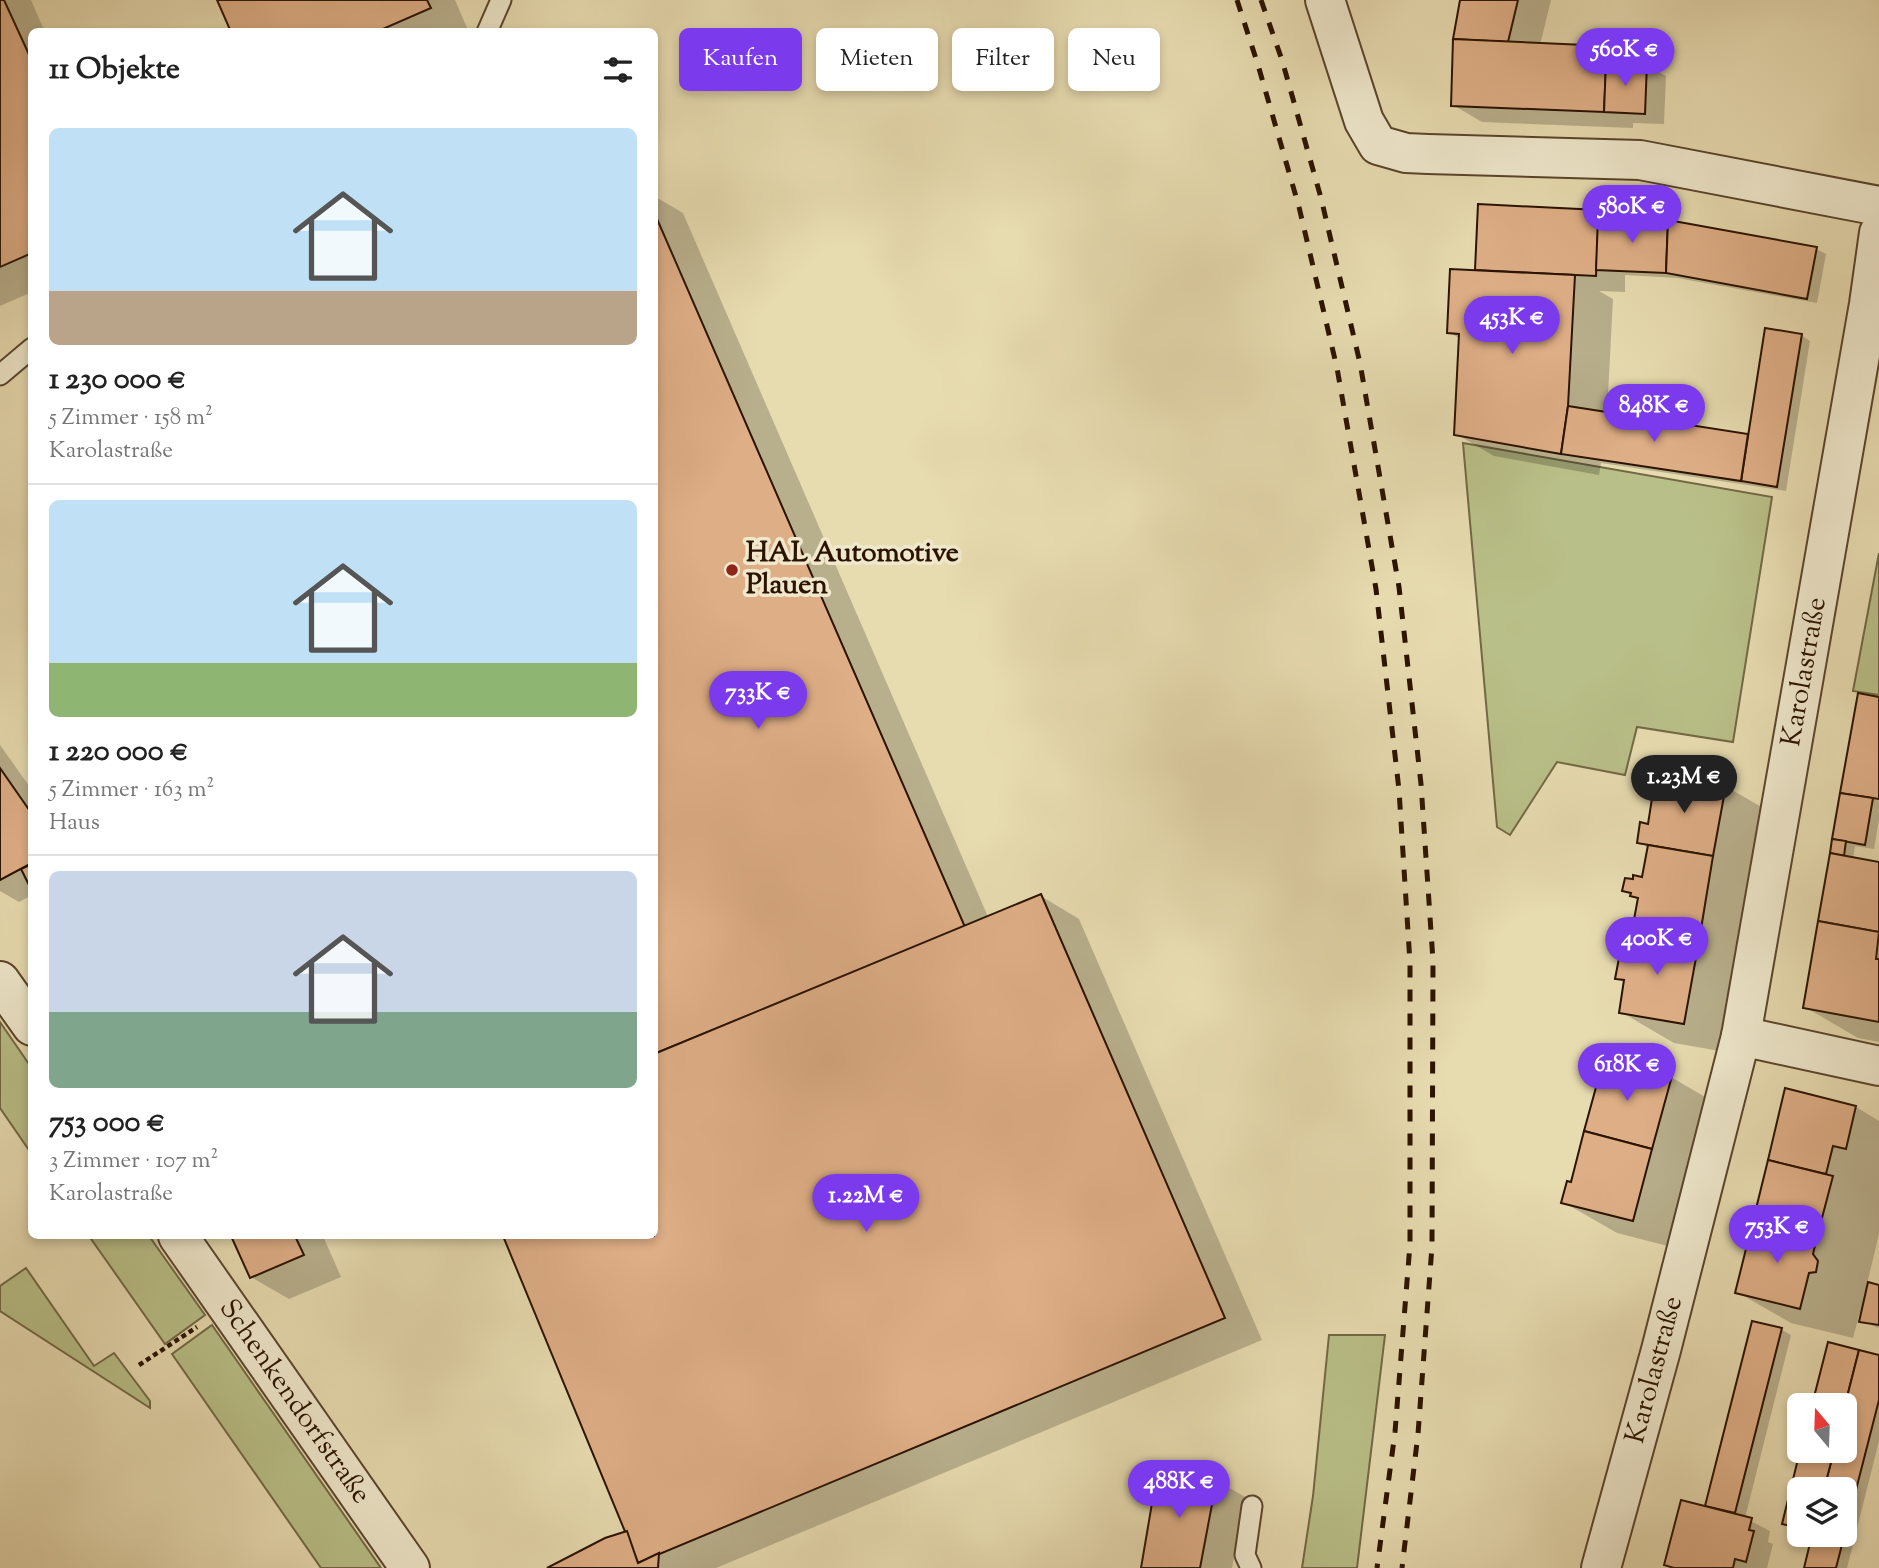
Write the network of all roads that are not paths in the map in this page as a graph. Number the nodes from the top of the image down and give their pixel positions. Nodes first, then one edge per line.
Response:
1 (501, 0) edge
2 (1325, 0) edge
3 (489, 28) edge
4 (1879, 206) edge
5 (1879, 233) edge
6 (1874, 306) edge
7 (28, 351) edge
8 (0, 375) edge
9 (0, 981) edge
10 (28, 1020) edge
11 (1741, 1036) junction
12 (1879, 1066) edge
13 (180, 1239) edge
14 (1252, 1506) dead end
15 (410, 1568) edge
16 (1251, 1568) edge
17 (1601, 1568) edge

1 - 3 lane
2 - 4 street
5 - 6 street, Karolastraße
6 - 11 street, Karolastraße
7 - 8 lane
9 - 10 street
11 - 12 street
11 - 17 street, Karolastraße
13 - 15 street, Schenkendorfstraße
14 - 16 lane

